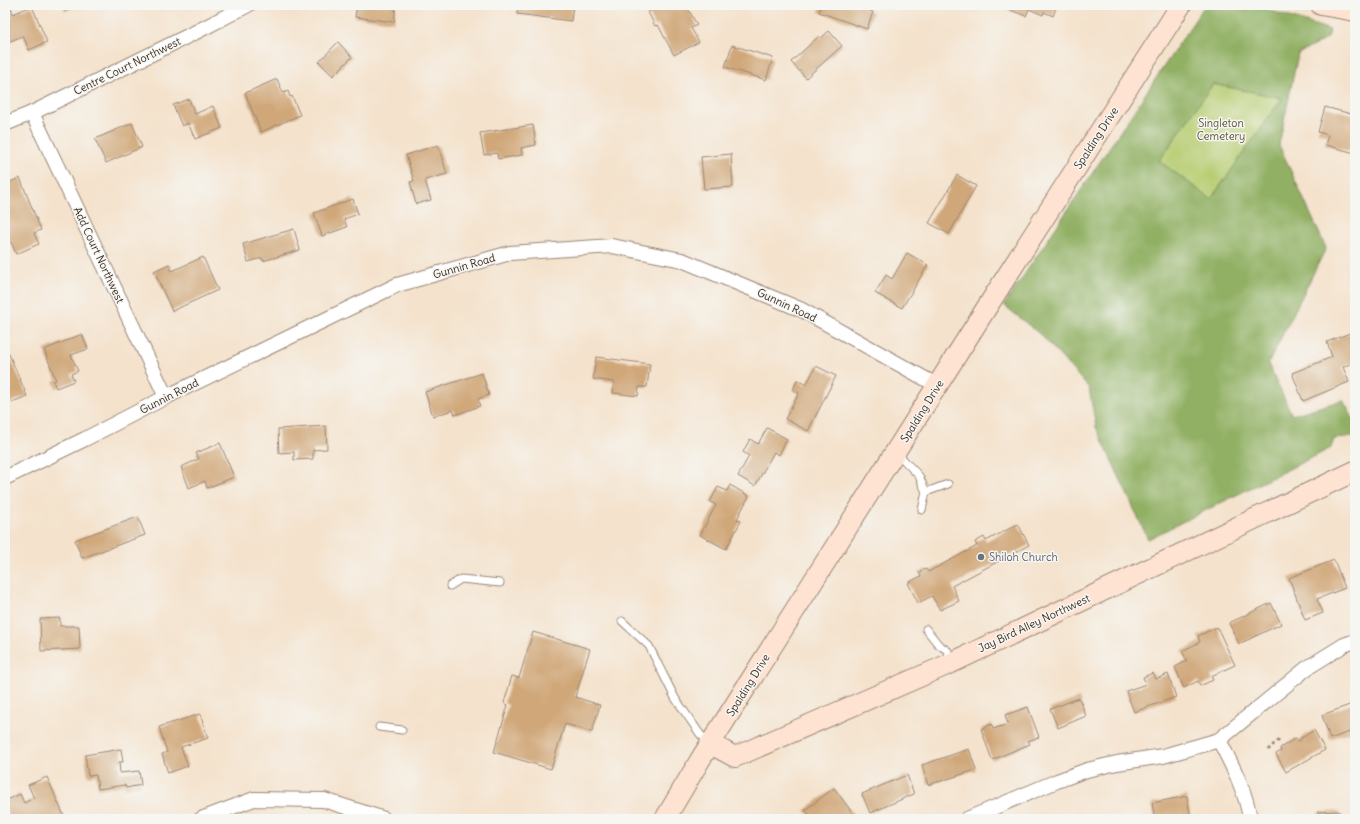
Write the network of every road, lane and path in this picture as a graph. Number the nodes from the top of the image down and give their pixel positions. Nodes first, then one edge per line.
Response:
1 (248, 5) edge
2 (1181, 5) edge
3 (1321, 5) edge
4 (1355, 10) edge
5 (32, 113) junction
6 (5, 124) edge
7 (938, 386) junction
8 (166, 397) junction
9 (896, 452) junction
10 (1355, 471) edge
11 (5, 478) edge
12 (948, 484) dead end
13 (926, 492) junction
14 (922, 510) dead end
15 (500, 584) dead end
16 (450, 586) dead end
17 (622, 621) dead end
18 (926, 629) dead end
19 (1355, 641) edge
20 (949, 664) junction
21 (379, 727) dead end
22 (402, 730) dead end
23 (1281, 739) dead end
24 (1219, 740) junction
25 (711, 744) junction
26 (1268, 750) dead end
27 (201, 819) edge
28 (384, 819) edge
29 (665, 819) edge
30 (967, 819) edge
31 (1250, 819) edge

1 - 5 street, Centre Court Northwest
2 - 7 main road, Spalding Drive
3 - 4 main road
5 - 6 street, Centre Court Northwest
5 - 8 street, Add Court Northwest
7 - 8 street, Gunnin Road
7 - 9 main road, Spalding Drive
8 - 11 street, Gunnin Road
9 - 13 lane
9 - 25 main road, Spalding Drive
10 - 20 main road, Jay Bird Alley Northwest
12 - 13 lane
13 - 14 lane
15 - 16 lane
17 - 25 lane
18 - 20 lane
19 - 24 street
20 - 25 main road, Jay Bird Alley Northwest
21 - 22 lane
23 - 26 path
24 - 30 street
24 - 31 street
25 - 29 main road, Spalding Drive
27 - 28 street

